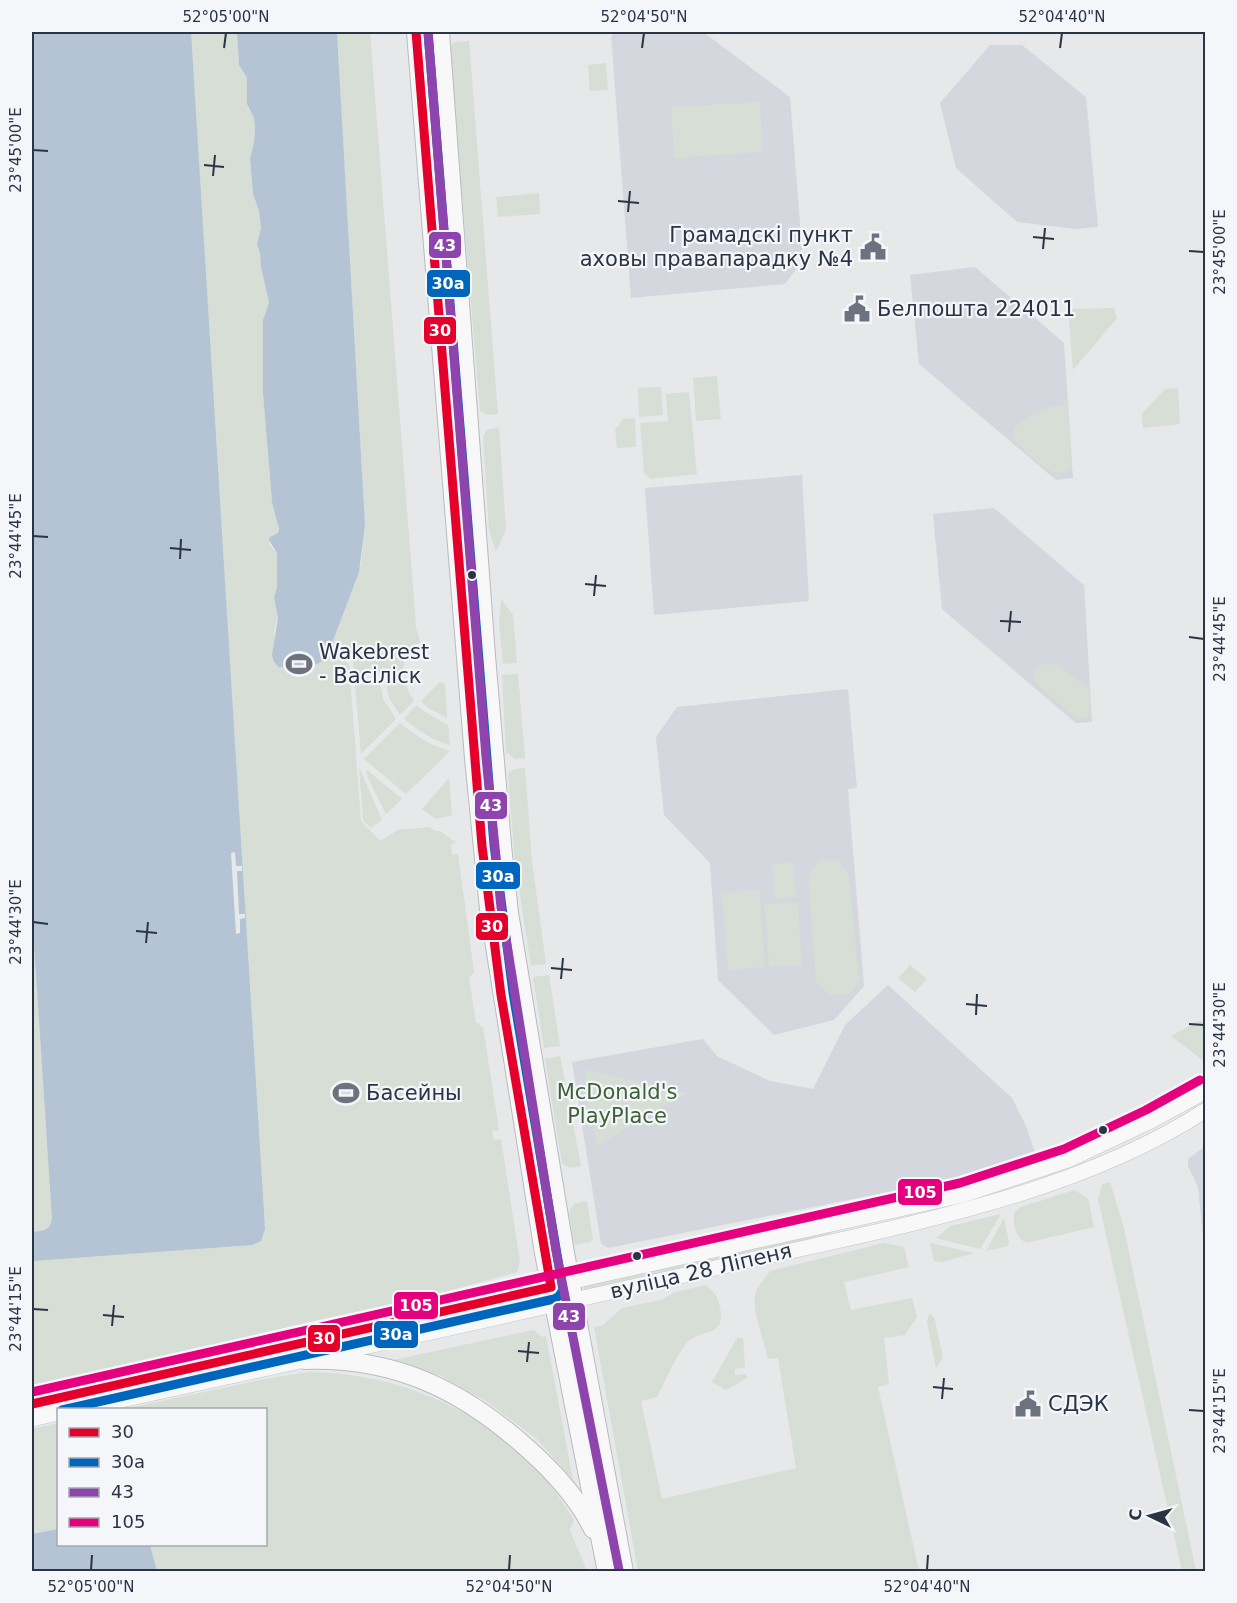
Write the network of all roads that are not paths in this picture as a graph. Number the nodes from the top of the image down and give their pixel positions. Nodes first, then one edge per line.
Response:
1 (416, 32) edge
2 (440, 32) edge
3 (486, 656) junction
4 (466, 658) junction
5 (489, 692) junction
6 (469, 693) junction
7 (1206, 1091) edge
8 (1206, 1110) edge
9 (1151, 1121) junction
10 (1158, 1138) junction
11 (570, 1282) junction
12 (550, 1287) junction
13 (575, 1301) junction
14 (554, 1306) junction
15 (304, 1360) junction
16 (32, 1404) edge
17 (84, 1408) edge
18 (57, 1413) edge
19 (32, 1419) edge
20 (605, 1564) edge
21 (624, 1572) edge

1 - 4 highway
2 - 3 highway
3 - 4 highway
3 - 5 highway
4 - 6 highway
5 - 6 highway
5 - 11 highway
6 - 12 highway
7 - 9 main road, вуліца 28 Ліпеня
8 - 10 main road, вуліца 28 Ліпеня
9 - 10 main road
9 - 11 main road, вуліца 28 Ліпеня
10 - 13 main road, вуліца 28 Ліпеня
11 - 12 main road, вуліца 28 Ліпеня
11 - 13 highway
12 - 14 highway
12 - 16 main road, вуліца 28 Ліпеня
13 - 14 main road, вуліца 28 Ліпеня
13 - 21 highway
14 - 15 main road, вуліца 28 Ліпеня
14 - 20 highway
15 - 17 main road, вуліца 28 Ліпеня
15 - 20 highway
18 - 19 main road

